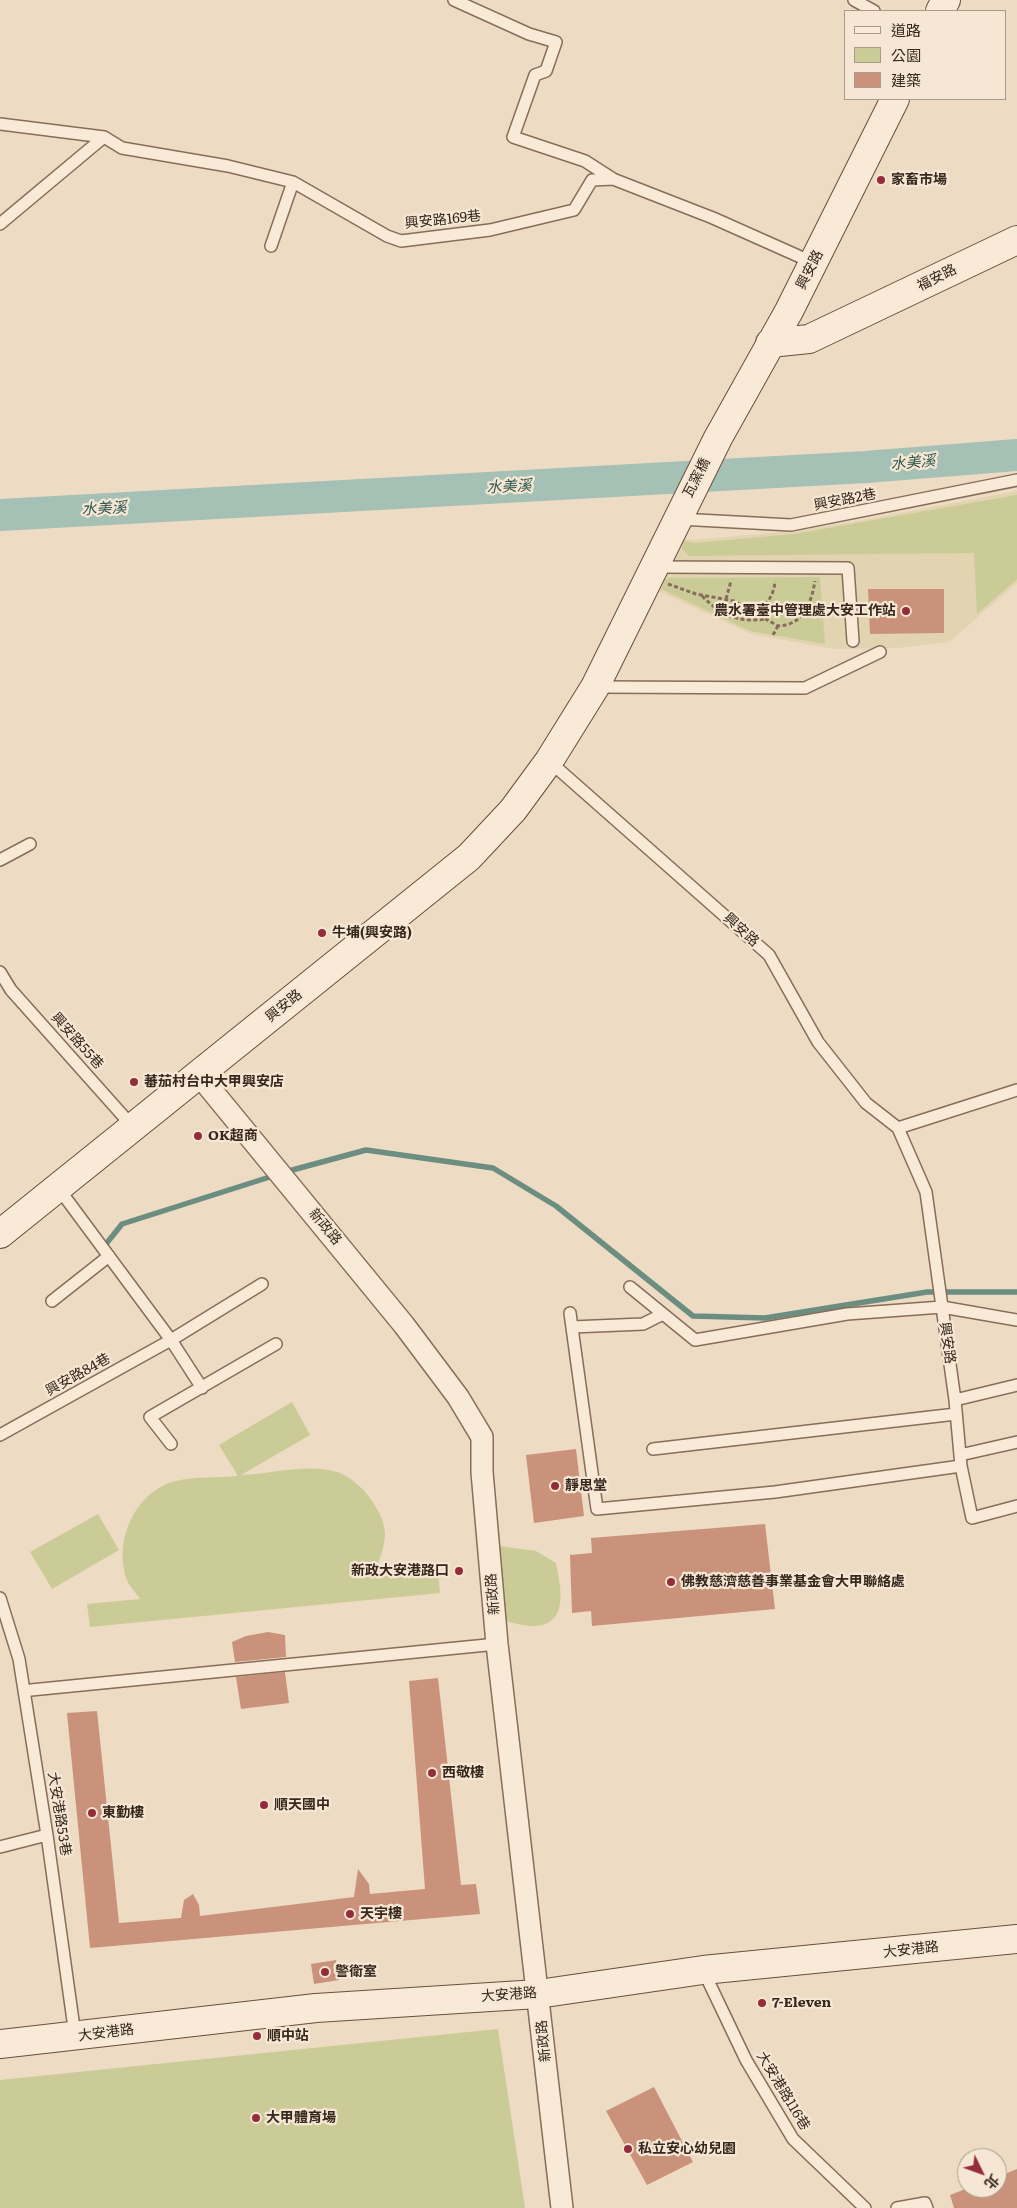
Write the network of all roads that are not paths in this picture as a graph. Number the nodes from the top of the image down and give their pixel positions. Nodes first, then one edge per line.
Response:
1 (454, 0) edge
2 (854, 0) edge
3 (872, 10) edge
4 (896, 100) edge
5 (0, 124) edge
6 (104, 137) junction
7 (613, 179) junction
8 (292, 182) junction
9 (0, 224) edge
10 (1017, 240) edge
11 (271, 246) dead end
12 (814, 263) junction
13 (789, 311) junction
14 (856, 316) junction
15 (770, 343) junction
16 (718, 438) joint
17 (1017, 480) edge
18 (677, 519) junction
19 (659, 575) junction
20 (853, 641) dead end
21 (880, 652) dead end
22 (595, 686) junction
23 (549, 760) junction
24 (30, 844) dead end
25 (0, 860) edge
26 (0, 972) edge
27 (199, 1075) junction
28 (1017, 1090) edge
29 (134, 1128) junction
30 (898, 1128) junction
31 (59, 1189) junction
32 (0, 1234) edge
33 (109, 1256) junction
34 (262, 1284) dead end
35 (630, 1287) dead end
36 (52, 1301) dead end
37 (942, 1307) junction
38 (570, 1313) dead end
39 (663, 1314) junction
40 (1017, 1320) edge
41 (572, 1327) junction
42 (171, 1340) junction
43 (276, 1344) dead end
44 (1017, 1385) edge
45 (202, 1388) junction
46 (955, 1400) junction
47 (956, 1414) junction
48 (0, 1435) edge
49 (1017, 1442) edge
50 (171, 1444) dead end
51 (653, 1449) dead end
52 (961, 1460) junction
53 (1017, 1506) edge
54 (0, 1598) edge
55 (497, 1644) junction
56 (31, 1690) dead end
57 (47, 1835) junction
58 (0, 1847) edge
59 (1017, 1940) edge
60 (703, 1970) junction
61 (538, 1994) junction
62 (75, 2037) junction
63 (0, 2044) edge
64 (562, 2208) edge
65 (865, 2208) edge
66 (897, 2208) edge
67 (926, 2208) edge

1 - 7 lane
2 - 3 lane
4 - 12 street, 興安路
5 - 6 lane, 興安路169巷
6 - 8 lane, 興安路169巷
6 - 9 lane
7 - 8 lane, 興安路169巷
7 - 12 lane
8 - 11 lane
10 - 14 street, 福安路
12 - 13 street, 興安路
13 - 14 street, 福安路
13 - 15 street, 興安路
14 - 15 street, 福安路
15 - 16 street, 興安路
16 - 18 street, 瓦窯橋
17 - 18 lane, 興安路2巷
18 - 19 street, 興安路
19 - 20 lane
19 - 22 street, 興安路
21 - 22 lane
22 - 23 street, 興安路
23 - 27 street, 興安路
23 - 30 lane, 興安路
24 - 25 lane
26 - 29 lane, 興安路55巷
27 - 29 street, 興安路
27 - 55 street, 新政路
28 - 30 lane
29 - 31 street, 興安路
30 - 37 lane, 興安路
31 - 32 street, 興安路
31 - 33 lane
33 - 36 lane
33 - 42 lane
34 - 42 lane, 興安路84巷
35 - 39 lane
37 - 39 lane
37 - 40 lane
37 - 46 lane, 興安路
38 - 41 lane
39 - 41 lane
41 - 52 lane
42 - 45 lane
42 - 48 lane, 興安路84巷
43 - 45 lane
44 - 46 lane
45 - 50 lane
46 - 47 lane, 興安路
47 - 51 lane
47 - 52 lane, 興安路
49 - 52 lane
52 - 53 lane, 興安路
54 - 57 lane, 大安港路53巷
55 - 56 lane
55 - 61 street, 新政路
57 - 58 lane
57 - 62 lane, 大安港路53巷
59 - 60 street, 大安港路
60 - 61 street, 大安港路
60 - 65 lane, 大安港路116巷
61 - 62 street, 大安港路
61 - 64 street, 新政路
62 - 63 street, 大安港路
66 - 67 lane

